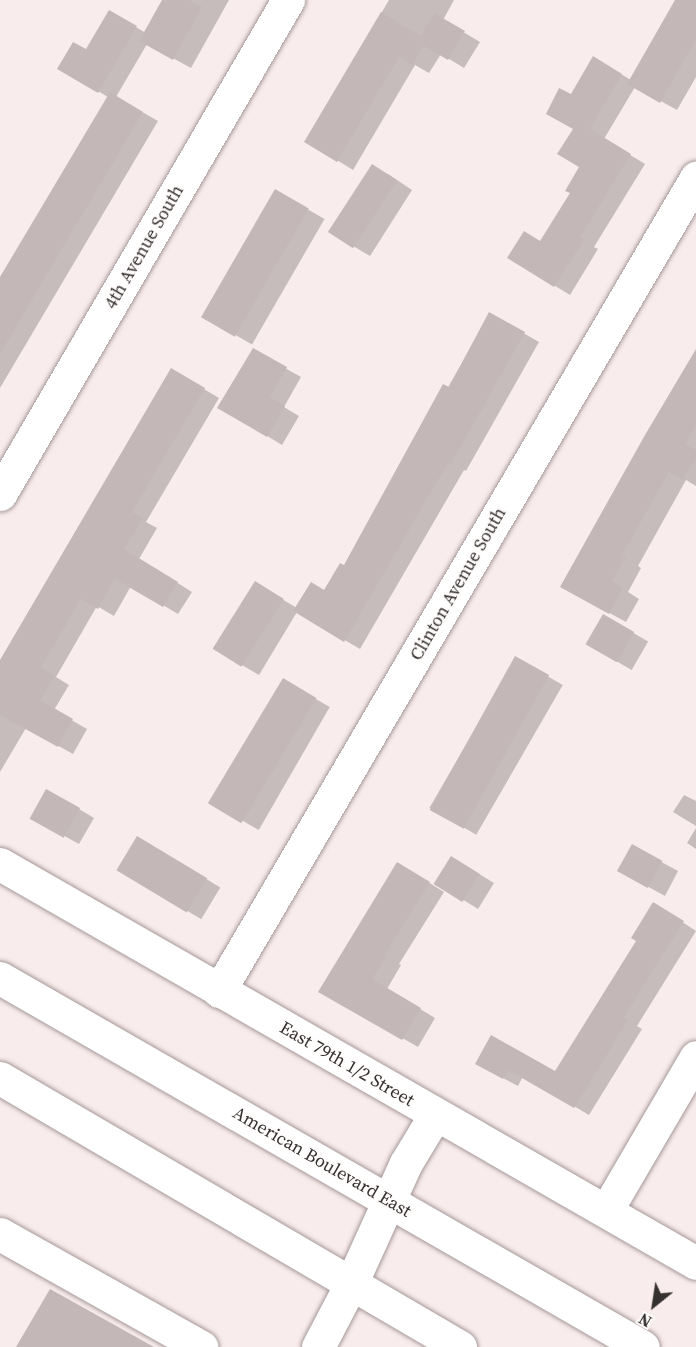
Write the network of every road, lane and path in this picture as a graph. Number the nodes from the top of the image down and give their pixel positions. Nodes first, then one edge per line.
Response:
1 (288, 0) edge
2 (696, 177) edge
3 (0, 494) edge
4 (0, 864) edge
5 (0, 978) edge
6 (219, 990) junction
7 (696, 1057) edge
8 (0, 1078) edge
9 (435, 1115) junction
10 (388, 1200) junction
11 (606, 1211) junction
12 (0, 1234) edge
13 (696, 1263) edge
14 (351, 1284) junction
15 (201, 1347) edge
16 (318, 1347) edge
17 (460, 1347) edge
18 (643, 1347) edge

1 - 3 street, 4th Avenue South
2 - 6 street, Clinton Avenue South
4 - 6 street, East 79th 1/2 Street
5 - 10 street, American Boulevard East
6 - 9 street, East 79th 1/2 Street
7 - 11 street
8 - 14 street
9 - 10 street
9 - 11 street, East 79th 1/2 Street
10 - 14 street
10 - 18 street, American Boulevard East
11 - 13 street, East 79th 1/2 Street
12 - 15 street
14 - 16 street
14 - 17 street

